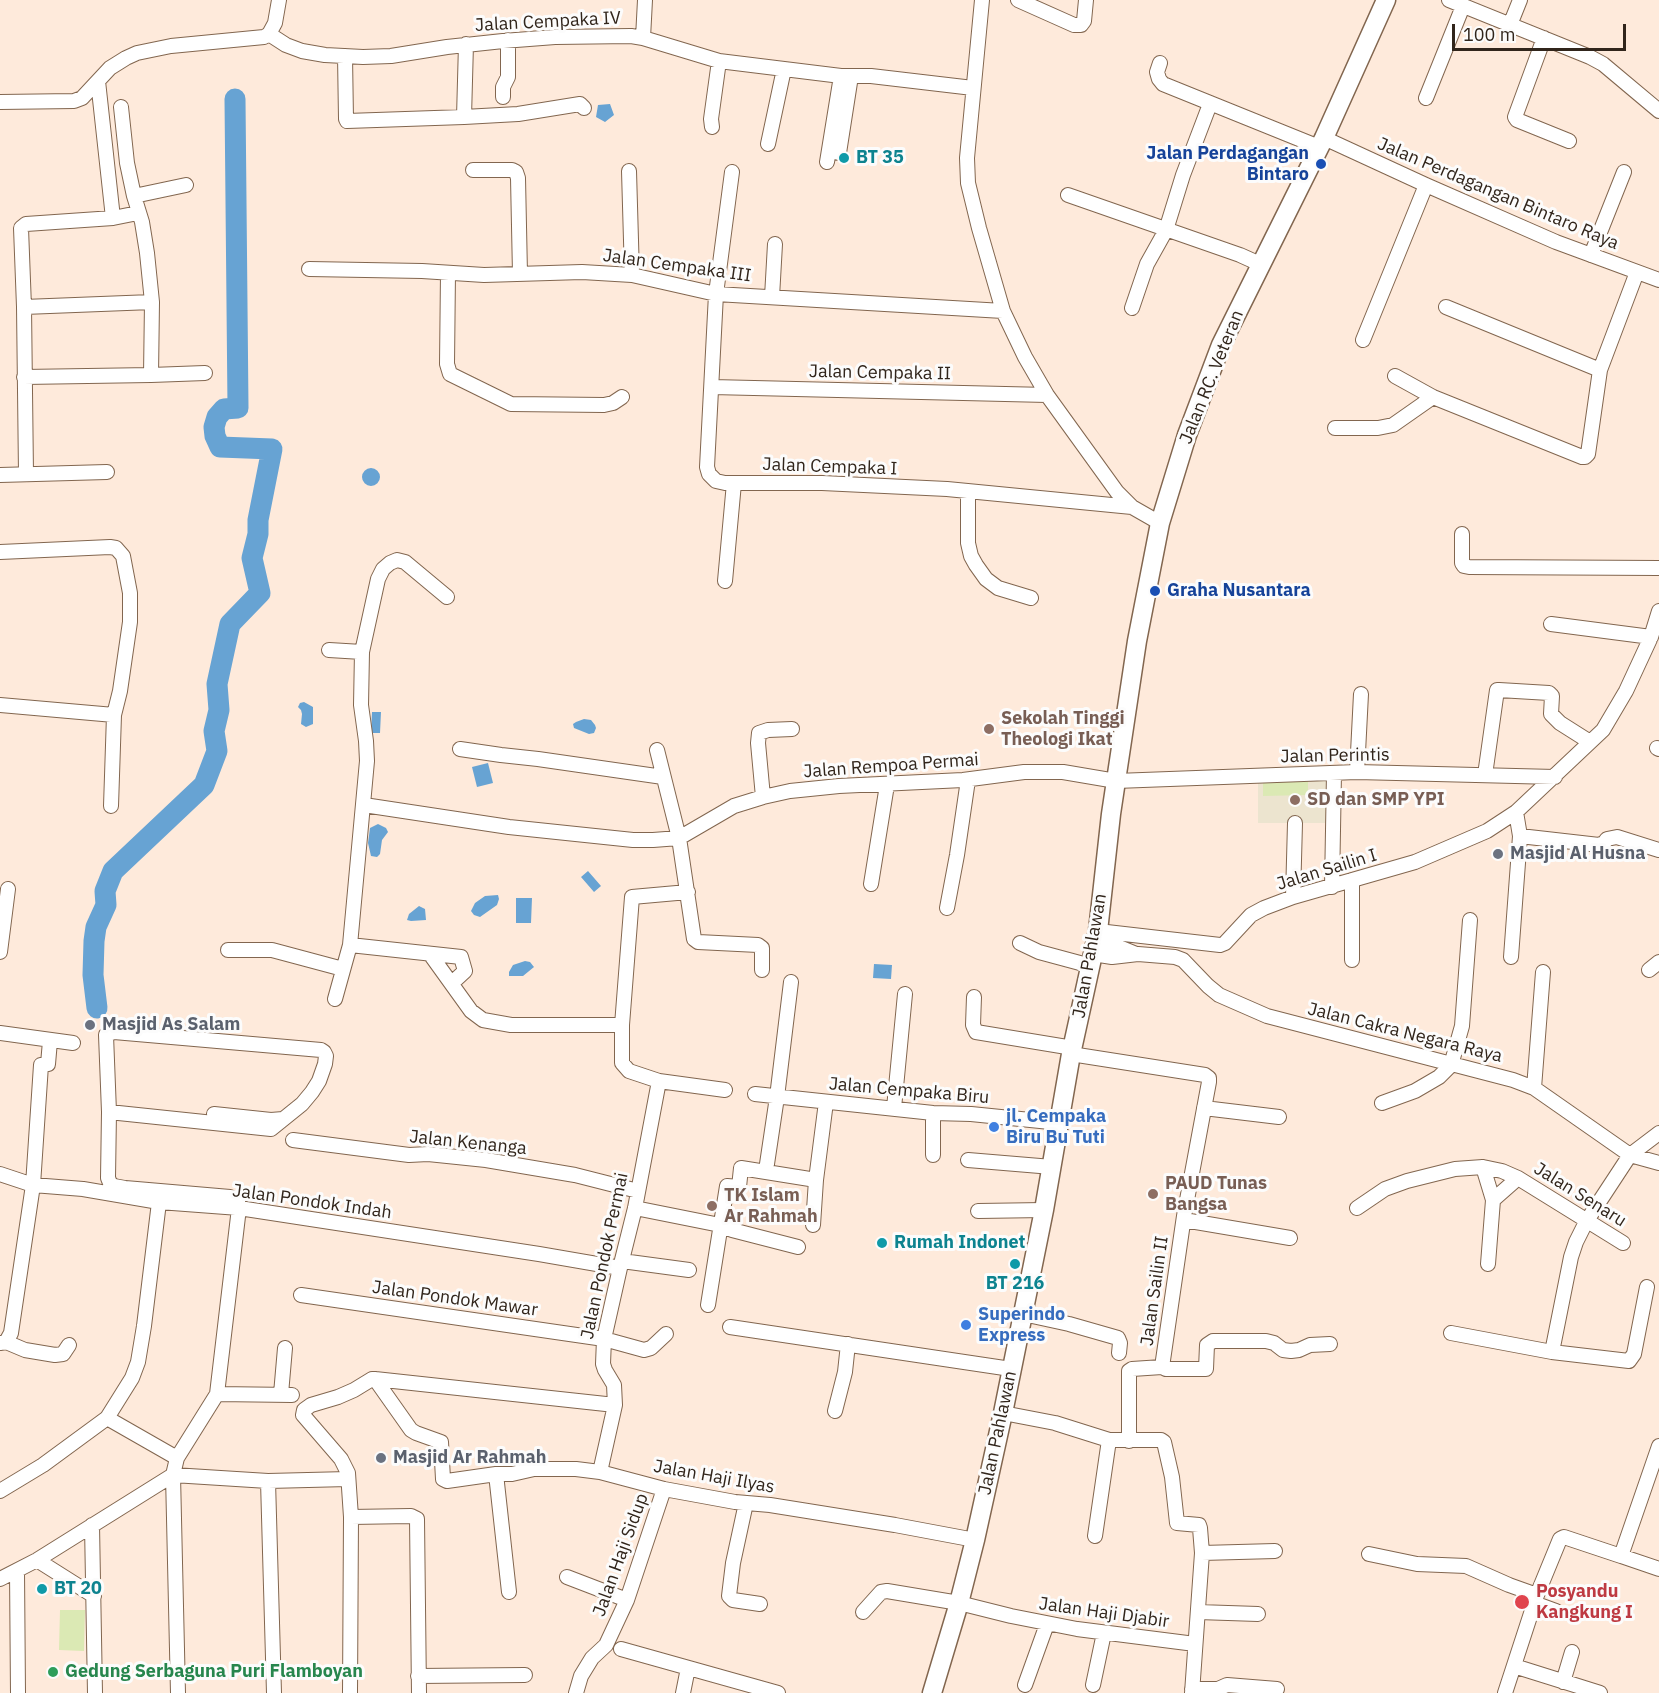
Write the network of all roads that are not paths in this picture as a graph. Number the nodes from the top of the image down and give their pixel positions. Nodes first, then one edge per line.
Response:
1 (279, 0) edge
2 (645, 0) edge
3 (982, 0) edge
4 (1018, 0) edge
5 (1086, 0) edge
6 (1386, 0) edge
7 (1449, 0) edge
8 (1520, 0) edge
9 (1463, 6) junction
10 (1510, 25) junction
11 (269, 34) junction
12 (643, 38) junction
13 (1544, 38) junction
14 (508, 40) junction
15 (466, 44) junction
16 (345, 56) junction
17 (719, 61) junction
18 (1160, 63) dead end
19 (784, 69) junction
20 (846, 76) junction
21 (98, 81) junction
22 (973, 88) junction
23 (503, 97) dead end
24 (1426, 98) dead end
25 (0, 102) edge
26 (1210, 104) junction
27 (121, 107) dead end
28 (584, 108) dead end
29 (1659, 111) edge
30 (464, 117) junction
31 (712, 127) dead end
32 (1569, 141) dead end
33 (1322, 142) junction
34 (768, 144) dead end
35 (828, 156) dead end
36 (473, 170) dead end
37 (629, 171) dead end
38 (1624, 171) dead end
39 (732, 172) dead end
40 (186, 184) dead end
41 (1426, 185) junction
42 (1068, 195) dead end
43 (134, 196) junction
44 (138, 213) junction
45 (113, 218) junction
46 (1166, 230) junction
47 (775, 244) dead end
48 (1592, 255) junction
49 (1260, 264) junction
50 (309, 269) dead end
51 (1637, 272) junction
52 (448, 273) junction
53 (520, 274) junction
54 (632, 275) junction
55 (1659, 280) edge
56 (716, 294) junction
57 (771, 297) junction
58 (152, 302) junction
59 (24, 307) junction
60 (1446, 307) dead end
61 (1132, 308) dead end
62 (1003, 312) junction
63 (1363, 340) dead end
64 (1600, 370) junction
65 (205, 374) dead end
66 (151, 375) junction
67 (1395, 376) dead end
68 (24, 377) junction
69 (712, 387) junction
70 (1047, 395) junction
71 (622, 397) dead end
72 (1433, 397) junction
73 (1335, 428) dead end
74 (107, 472) dead end
75 (26, 474) junction
76 (0, 475) edge
77 (734, 483) junction
78 (968, 491) junction
79 (1132, 507) junction
80 (1160, 523) junction
81 (1462, 534) dead end
82 (0, 552) edge
83 (1659, 568) edge
84 (725, 581) dead end
85 (447, 597) dead end
86 (1031, 598) dead end
87 (1659, 611) edge
88 (1551, 624) dead end
89 (1651, 637) junction
90 (329, 650) dead end
91 (362, 652) junction
92 (1361, 694) dead end
93 (0, 705) edge
94 (114, 716) junction
95 (792, 729) dead end
96 (1590, 742) junction
97 (460, 749) dead end
98 (657, 750) dead end
99 (1357, 772) junction
100 (1334, 773) junction
101 (1485, 775) junction
102 (663, 777) junction
103 (1555, 777) junction
104 (968, 780) junction
105 (1116, 780) junction
106 (887, 785) junction
107 (763, 797) junction
108 (364, 805) junction
109 (111, 806) dead end
110 (1516, 812) junction
111 (1295, 823) dead end
112 (1520, 836) junction
113 (679, 838) junction
114 (1659, 850) edge
115 (1352, 880) junction
116 (871, 884) dead end
117 (1332, 887) junction
118 (8, 889) dead end
119 (688, 892) junction
120 (1293, 897) junction
121 (947, 908) dead end
122 (1470, 920) dead end
123 (1020, 943) dead end
124 (350, 945) junction
125 (1095, 948) junction
126 (228, 950) dead end
127 (0, 952) edge
128 (430, 954) junction
129 (1511, 957) dead end
130 (1352, 960) dead end
131 (343, 969) junction
132 (762, 970) dead end
133 (1543, 972) dead end
134 (791, 982) dead end
135 (452, 983) junction
136 (905, 994) dead end
137 (974, 997) dead end
138 (335, 999) dead end
139 (622, 1025) junction
140 (0, 1033) edge
141 (50, 1041) junction
142 (73, 1043) dead end
143 (1072, 1051) junction
144 (1451, 1065) junction
145 (658, 1081) junction
146 (1534, 1088) junction
147 (725, 1090) dead end
148 (755, 1094) dead end
149 (777, 1097) junction
150 (826, 1102) junction
151 (1382, 1103) dead end
152 (109, 1107) junction
153 (894, 1108) junction
154 (1204, 1108) junction
155 (933, 1113) junction
156 (1280, 1117) dead end
157 (1060, 1123) junction
158 (1659, 1132) edge
159 (292, 1140) dead end
160 (933, 1155) dead end
161 (1630, 1155) junction
162 (968, 1161) dead end
163 (1659, 1163) edge
164 (768, 1164) dead end
165 (1052, 1167) junction
166 (1483, 1167) junction
167 (0, 1174) edge
168 (1518, 1178) junction
169 (816, 1180) junction
170 (33, 1185) junction
171 (638, 1191) junction
172 (159, 1197) junction
173 (1493, 1200) junction
174 (635, 1208) junction
175 (239, 1209) junction
176 (1357, 1209) dead end
177 (1044, 1210) junction
178 (978, 1211) dead end
179 (1184, 1220) junction
180 (1586, 1222) junction
181 (813, 1225) dead end
182 (722, 1226) junction
183 (1290, 1238) dead end
184 (1623, 1243) dead end
185 (798, 1247) dead end
186 (1488, 1264) dead end
187 (621, 1265) junction
188 (688, 1270) dead end
189 (1647, 1287) dead end
190 (301, 1295) dead end
191 (708, 1305) dead end
192 (1023, 1314) junction
193 (730, 1327) dead end
194 (1451, 1333) dead end
195 (666, 1334) dead end
196 (604, 1339) junction
197 (3, 1343) edge
198 (848, 1344) junction
199 (1330, 1344) dead end
200 (69, 1345) dead end
201 (285, 1348) dead end
202 (1552, 1352) junction
203 (1119, 1353) dead end
204 (1162, 1367) junction
205 (1011, 1369) junction
206 (375, 1379) junction
207 (217, 1394) junction
208 (615, 1405) junction
209 (835, 1411) dead end
210 (1003, 1413) junction
211 (107, 1418) junction
212 (1109, 1440) junction
213 (1129, 1441) junction
214 (1658, 1450) edge
215 (177, 1458) junction
216 (600, 1472) junction
217 (496, 1474) junction
218 (172, 1475) junction
219 (348, 1479) junction
220 (268, 1481) junction
221 (664, 1489) junction
222 (0, 1491) edge
223 (746, 1503) junction
224 (351, 1517) junction
225 (92, 1525) junction
226 (1095, 1536) dead end
227 (975, 1540) junction
228 (1275, 1551) dead end
229 (1202, 1553) junction
230 (1369, 1554) dead end
231 (1621, 1556) junction
232 (38, 1560) junction
233 (1659, 1569) edge
234 (16, 1571) junction
235 (567, 1577) dead end
236 (0, 1580) edge
237 (509, 1592) dead end
238 (94, 1596) junction
239 (1535, 1599) junction
240 (627, 1600) junction
241 (959, 1603) junction
242 (760, 1604) dead end
243 (1556, 1611) dead end
244 (863, 1612) dead end
245 (1198, 1612) junction
246 (1258, 1614) dead end
247 (1047, 1624) junction
248 (1104, 1633) junction
249 (1195, 1644) junction
250 (621, 1650) dead end
251 (1572, 1652) dead end
252 (1514, 1666) junction
253 (688, 1668) junction
254 (525, 1675) dead end
255 (418, 1676) junction
256 (1563, 1682) junction
257 (1024, 1685) dead end
258 (1093, 1685) dead end
259 (1277, 1689) dead end
260 (1192, 1691) edge
261 (774, 1692) edge
262 (18, 1693) edge
263 (95, 1693) edge
264 (178, 1693) edge
265 (274, 1693) edge
266 (350, 1693) edge
267 (418, 1693) edge
268 (576, 1693) edge
269 (683, 1693) edge
270 (932, 1693) edge
271 (1505, 1693) edge
272 (1600, 1693) edge

1 - 11 street
2 - 12 street
3 - 22 street
4 - 5 street
6 - 33 main road, Jalan RC. Veteran
7 - 9 street
8 - 10 street
9 - 10 street
9 - 24 street
10 - 13 street
11 - 16 street, Jalan Cempaka IV
11 - 21 street
12 - 14 street, Jalan Cempaka IV
12 - 17 street, Jalan Cempaka IV
13 - 29 street
13 - 32 street
14 - 15 street, Jalan Cempaka IV
14 - 23 street
15 - 16 street, Jalan Cempaka IV
15 - 30 street
16 - 30 street
17 - 19 street, Jalan Cempaka IV
17 - 31 street
18 - 26 street, Jalan Perdagangan Bintaro Raya
19 - 20 street, Jalan Cempaka IV
19 - 34 street
20 - 22 street, Jalan Cempaka IV
20 - 35 street
21 - 25 street
21 - 45 street
22 - 62 street
26 - 33 street, Jalan Perdagangan Bintaro Raya
26 - 46 street
27 - 43 street
28 - 30 street
33 - 41 street, Jalan Perdagangan Bintaro Raya
33 - 49 main road, Jalan RC. Veteran
36 - 53 street
37 - 54 street
38 - 48 street
39 - 56 street, Jalan Cempaka I
40 - 43 street
41 - 48 street, Jalan Perdagangan Bintaro Raya
41 - 63 street
42 - 46 street
43 - 44 street
44 - 45 street
44 - 58 street
45 - 59 street
46 - 49 street
46 - 61 street
47 - 57 street
48 - 51 street, Jalan Perdagangan Bintaro Raya
49 - 80 main road, Jalan RC. Veteran
50 - 52 street, Jalan Cempaka III
51 - 55 street, Jalan Perdagangan Bintaro Raya
51 - 64 street
52 - 53 street, Jalan Cempaka III
52 - 71 street
53 - 54 street, Jalan Cempaka III
54 - 56 street, Jalan Cempaka III
56 - 57 street, Jalan Cempaka III
56 - 69 street, Jalan Cempaka I
57 - 62 street, Jalan Cempaka III
58 - 59 street
58 - 66 street
59 - 68 street
60 - 64 street
62 - 70 street
64 - 72 street
65 - 66 street
66 - 68 street
67 - 72 street
68 - 75 street
69 - 70 street, Jalan Cempaka II
69 - 77 street, Jalan Cempaka I
70 - 79 street
72 - 73 street
74 - 75 street
75 - 76 street
77 - 78 street, Jalan Cempaka I
77 - 84 street
78 - 79 street, Jalan Cempaka I
78 - 86 street
79 - 80 street
80 - 105 main road, Jalan RC. Veteran
81 - 83 street
82 - 94 street
85 - 91 street
87 - 89 street, Jalan Sailin I
88 - 89 street
89 - 96 street, Jalan Sailin I
90 - 91 street
91 - 108 street
92 - 99 street
93 - 94 street
94 - 109 street
95 - 107 street
96 - 101 street
96 - 103 street, Jalan Sailin I
97 - 102 street
98 - 102 street
99 - 100 street, Jalan Perintis
99 - 101 street, Jalan Perintis
100 - 105 street, Jalan Perintis
100 - 117 street
101 - 103 street, Jalan Perintis
102 - 113 street
103 - 110 street, Jalan Sailin I
104 - 105 street, Jalan Rempoa Permai
104 - 106 street, Jalan Rempoa Permai
104 - 121 street
105 - 125 main road, Jalan Pahlawan
106 - 107 street, Jalan Rempoa Permai
106 - 116 street
107 - 113 street, Jalan Rempoa Permai
108 - 113 street
108 - 124 street
110 - 112 street
110 - 115 street, Jalan Sailin I
111 - 120 street
112 - 114 street
112 - 129 street
113 - 119 street
115 - 117 street, Jalan Sailin I
115 - 130 street
117 - 120 street, Jalan Sailin I
118 - 127 street
119 - 132 street
119 - 139 street
120 - 125 street, Jalan Sailin I
122 - 144 street
123 - 125 street
124 - 128 street
124 - 131 street
125 - 143 main road, Jalan Pahlawan
125 - 144 street, Jalan Cakra Negara Raya
126 - 131 street
128 - 135 street
128 - 135 street
131 - 138 street
133 - 146 street
134 - 149 street
135 - 139 street
136 - 153 street
137 - 143 street
139 - 145 street
140 - 141 street
141 - 142 street
141 - 170 street
143 - 154 street, Jalan Sailin II
143 - 157 main road, Jalan Pahlawan
144 - 146 street, Jalan Cakra Negara Raya
144 - 151 street
145 - 147 street
145 - 171 street, Jalan Pondok Permai
146 - 161 street, Jalan Cakra Negara Raya
148 - 149 street, Jalan Cempaka Biru
149 - 150 street, Jalan Cempaka Biru
149 - 164 street
150 - 153 street, Jalan Cempaka Biru
150 - 169 street
152 - 152 street
152 - 172 street
153 - 155 street, Jalan Cempaka Biru
154 - 156 street
154 - 179 street, Jalan Sailin II
155 - 157 street, Jalan Cempaka Biru
155 - 160 street
157 - 165 main road, Jalan Pahlawan
158 - 161 street
159 - 171 street, Jalan Kenanga
161 - 163 street, Jalan Cakra Negara Raya
161 - 180 street
162 - 165 street
165 - 177 main road, Jalan Pahlawan
166 - 168 street, Jalan Senaru
166 - 173 street
166 - 176 street, Jalan Senaru
167 - 170 street
168 - 173 street, Jalan Senaru
168 - 180 street, Jalan Senaru
169 - 181 street
169 - 182 street
170 - 172 street
170 - 197 street
171 - 174 street, Jalan Pondok Permai
172 - 175 street
172 - 211 street
173 - 186 street
174 - 182 street
174 - 187 street, Jalan Pondok Permai
175 - 187 street, Jalan Pondok Indah
175 - 207 street
177 - 178 street
177 - 192 main road, Jalan Pahlawan
179 - 183 street
179 - 204 street, Jalan Sailin II
180 - 184 street, Jalan Senaru
180 - 202 street
182 - 185 street
182 - 191 street
187 - 188 street, Jalan Pondok Indah
187 - 196 street, Jalan Pondok Permai
189 - 202 street
190 - 196 street, Jalan Pondok Mawar
192 - 203 street
192 - 205 main road, Jalan Pahlawan
193 - 198 street
194 - 202 street
195 - 196 street, Jalan Pondok Mawar
196 - 208 street, Jalan Pondok Permai
197 - 200 street
198 - 205 street
198 - 209 street
199 - 204 street
201 - 207 street
204 - 213 street, Jalan Sailin II
205 - 210 main road, Jalan Pahlawan
206 - 208 street
206 - 217 street, Jalan Haji Ilyas
206 - 219 street
207 - 215 street
208 - 216 street, Jalan Pondok Permai
210 - 212 street
210 - 227 main road, Jalan Pahlawan
211 - 215 street
211 - 222 street
212 - 213 street
212 - 226 street
213 - 229 street
214 - 231 street
215 - 218 street
216 - 217 street, Jalan Haji Ilyas
216 - 221 street, Jalan Haji Ilyas
217 - 237 street
218 - 220 street
218 - 225 street
218 - 264 street
219 - 220 street
219 - 224 street
220 - 265 street
221 - 223 street, Jalan Haji Ilyas
221 - 240 street, Jalan Haji Sidup
223 - 227 street, Jalan Haji Ilyas
223 - 242 street
224 - 255 street
224 - 266 street
225 - 232 street
225 - 238 street
227 - 241 main road, Jalan Pahlawan
228 - 229 street
229 - 245 street
230 - 239 street
231 - 233 street
231 - 239 street
232 - 234 street
232 - 238 street
234 - 236 street
234 - 262 street
235 - 240 street
238 - 263 street
239 - 243 street
239 - 252 street
240 - 268 street, Jalan Haji Sidup
241 - 244 street, Jalan Haji Djabir
241 - 247 street, Jalan Haji Djabir
241 - 270 main road, Jalan Pahlawan
245 - 246 street
245 - 249 street
247 - 248 street, Jalan Haji Djabir
247 - 257 street
248 - 249 street, Jalan Haji Djabir
248 - 258 street
249 - 260 street
250 - 253 street
251 - 256 street
252 - 256 street
252 - 271 street
253 - 261 street
253 - 269 street
254 - 255 street
255 - 267 street
256 - 272 street
259 - 260 street

